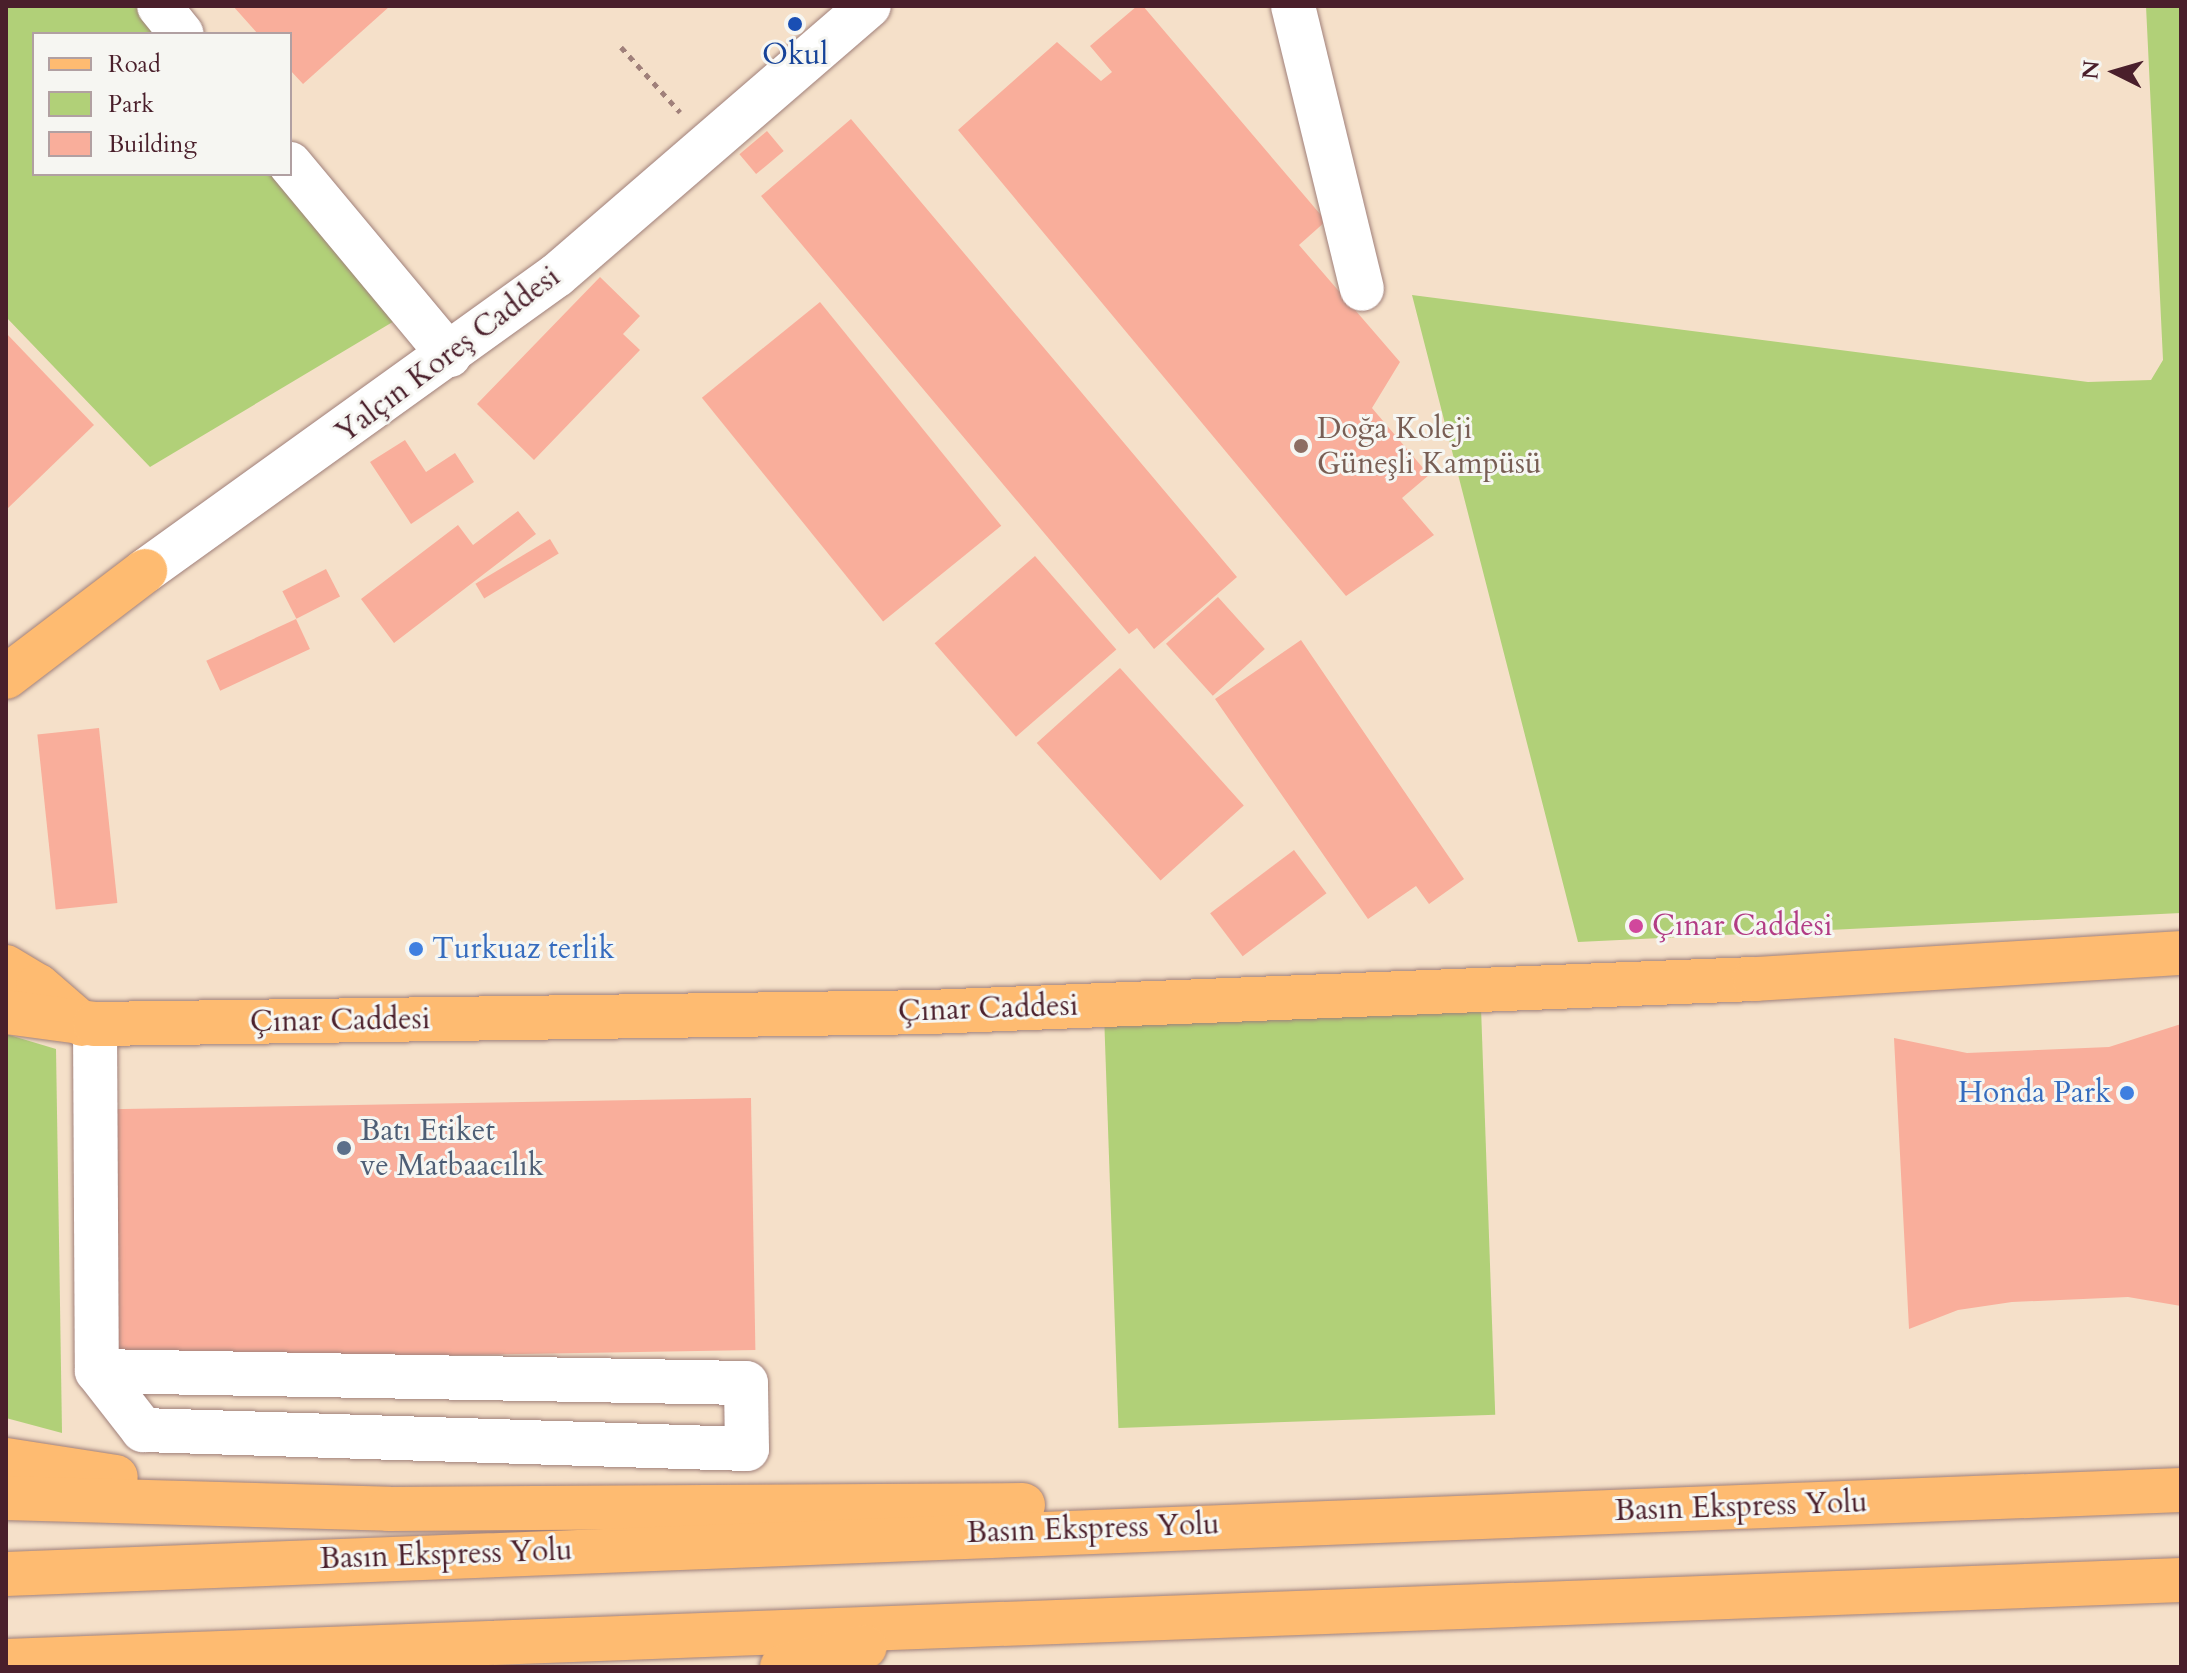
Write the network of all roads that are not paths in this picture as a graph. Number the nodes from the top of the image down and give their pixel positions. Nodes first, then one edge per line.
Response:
1 (159, 6) edge
2 (869, 6) edge
3 (1293, 6) edge
4 (180, 32) edge
5 (292, 166) edge
6 (1362, 289) dead end
7 (449, 355) junction
8 (145, 571) junction
9 (6, 643) edge
10 (6, 677) edge
11 (2181, 953) edge
12 (6, 967) edge
13 (6, 1012) edge
14 (89, 1024) junction
15 (97, 1371) junction
16 (6, 1460) edge
17 (2181, 1490) edge
18 (6, 1498) edge
19 (389, 1509) junction
20 (1125, 1528) junction
21 (6, 1574) edge
22 (2181, 1580) edge
23 (942, 1627) junction
24 (6, 1661) edge
25 (782, 1667) edge

1 - 4 street
2 - 7 street, Yalçın Koreş Caddesi
3 - 6 street
5 - 7 street
7 - 8 street, Yalçın Koreş Caddesi
8 - 9 main road
8 - 10 main road, Yalçın Koreş Caddesi
11 - 14 main road, Çınar Caddesi
12 - 14 main road
13 - 14 main road, Çınar Caddesi
14 - 15 street
15 - 15 street
16 - 19 main road
17 - 20 main road, Basın Ekspress Yolu
18 - 19 main road
19 - 20 main road
20 - 21 main road, Basın Ekspress Yolu
22 - 23 main road
23 - 24 main road
23 - 25 main road

